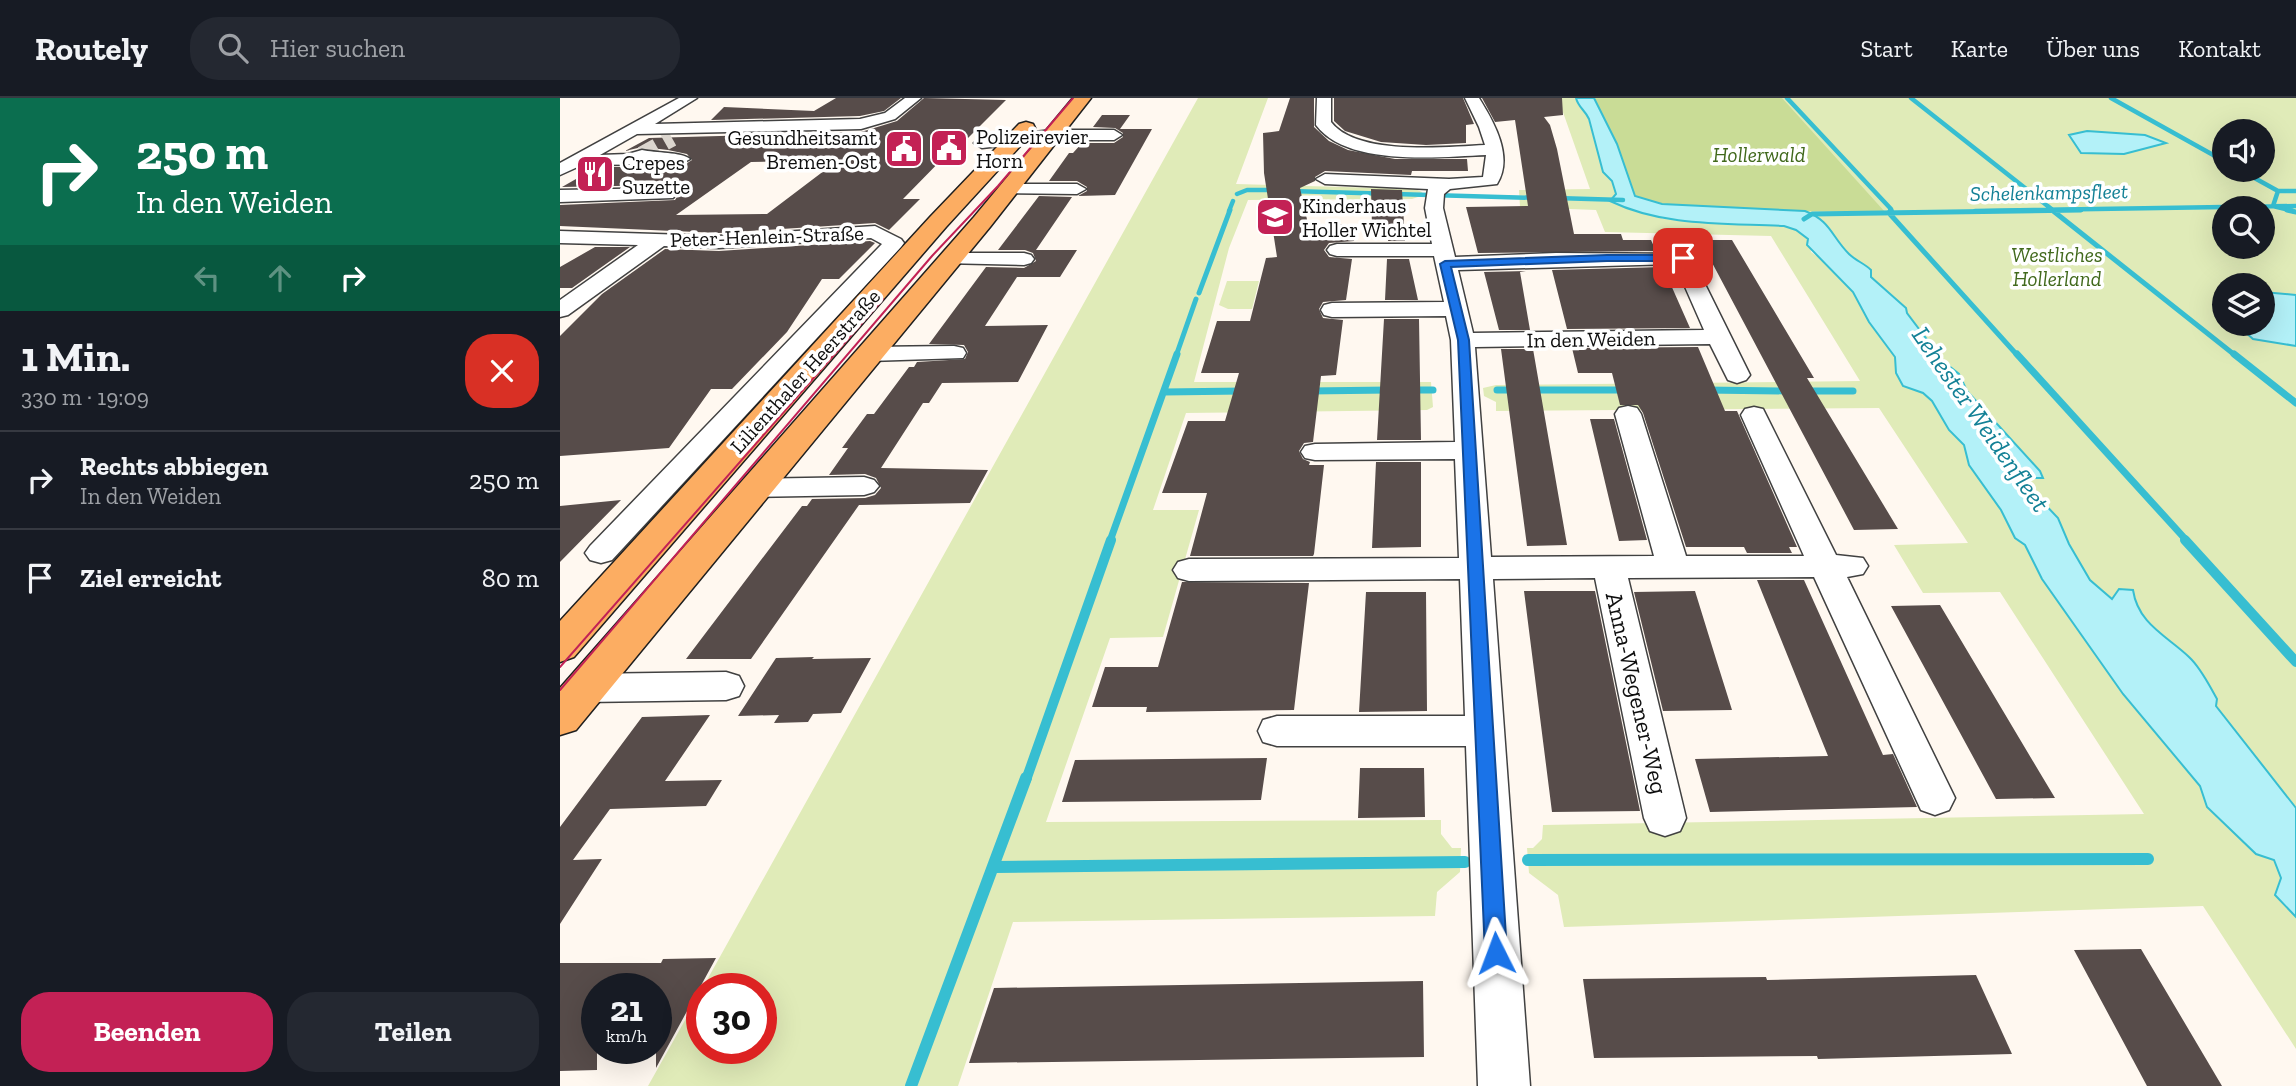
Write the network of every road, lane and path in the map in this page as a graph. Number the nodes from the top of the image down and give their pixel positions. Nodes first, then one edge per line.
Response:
1 (690, 98) edge
2 (914, 98) edge
3 (1053, 98) edge
4 (1082, 98) edge
5 (1324, 98) edge
6 (1472, 98) edge
7 (629, 132) junction
8 (603, 133) dead end
9 (680, 133) junction
10 (1052, 135) junction
11 (1114, 135) dead end
12 (718, 140) dead end
13 (1016, 140) junction
14 (982, 143) dead end
15 (1493, 150) junction
16 (681, 159) dead end
17 (578, 160) junction
18 (560, 170) edge
19 (1469, 174) dead end
20 (1325, 179) dead end
21 (1008, 189) junction
22 (1077, 189) dead end
23 (1433, 189) junction
24 (667, 194) dead end
25 (560, 195) edge
26 (560, 237) edge
27 (658, 241) junction
28 (1337, 250) dead end
29 (1444, 257) junction
30 (950, 259) junction
31 (1024, 259) dead end
32 (560, 310) edge
33 (1332, 310) dead end
34 (1459, 325) junction
35 (1720, 337) junction
36 (954, 353) dead end
37 (869, 354) junction
38 (1737, 375) dead end
39 (1628, 414) dead end
40 (1754, 415) dead end
41 (1469, 450) junction
42 (1315, 452) dead end
43 (864, 486) dead end
44 (755, 488) junction
45 (601, 552) dead end
46 (1840, 566) junction
47 (1609, 568) junction
48 (1673, 568) junction
49 (1476, 569) junction
50 (1189, 570) dead end
51 (560, 647) edge
52 (726, 686) dead end
53 (585, 688) junction
54 (560, 718) edge
55 (1484, 730) junction
56 (1277, 731) dead end
57 (1935, 797) dead end
58 (1665, 818) dead end
59 (1504, 1086) edge

1 - 7 street
2 - 9 street
3 - 13 main road, Lilienthaler Heerstraße
4 - 10 main road, Lilienthaler Heerstraße
5 - 15 street
6 - 15 street
7 - 8 street
7 - 9 street
7 - 17 street
9 - 12 street
10 - 11 street
10 - 13 street
10 - 21 main road, Lilienthaler Heerstraße
13 - 14 lane
13 - 51 main road, Lilienthaler Heerstraße
15 - 23 street
16 - 17 street
17 - 18 street
19 - 23 street
20 - 23 street
21 - 22 street
21 - 30 main road, Lilienthaler Heerstraße
23 - 29 street
24 - 25 street
26 - 27 street, Peter-Henlein-Straße
27 - 32 street, Peter-Henlein-Straße
27 - 45 street, Peter-Henlein-Straße
28 - 29 street
29 - 34 street
29 - 35 street
30 - 31 street
30 - 37 main road, Lilienthaler Heerstraße
33 - 34 street, In den Weiden
34 - 35 street, In den Weiden
34 - 41 street
35 - 38 street
36 - 37 street, Lilienthaler Heerstraße
37 - 44 main road, Lilienthaler Heerstraße
39 - 48 street
40 - 46 street
41 - 42 street
41 - 49 street
43 - 44 street, Lilienthaler Heerstraße
44 - 53 main road, Lilienthaler Heerstraße
46 - 48 street, Anna-Wegener-Weg
46 - 57 street
47 - 48 street, Anna-Wegener-Weg
47 - 49 street, Anna-Wegener-Weg
47 - 58 street, Anna-Wegener-Weg
49 - 50 street, Anna-Wegener-Weg
49 - 55 street
52 - 53 street
53 - 54 main road, Lilienthaler Heerstraße
55 - 56 street
55 - 59 street

